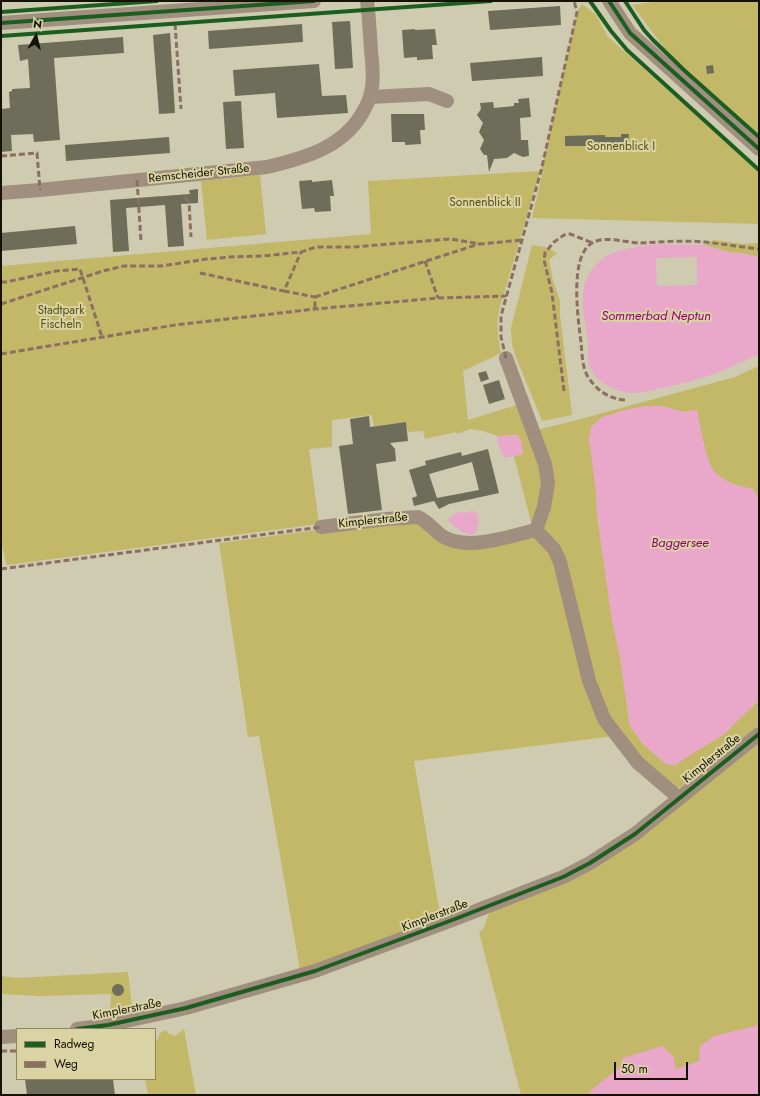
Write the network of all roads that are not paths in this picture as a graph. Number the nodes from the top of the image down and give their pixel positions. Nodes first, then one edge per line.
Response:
1 (314, 1) edge
2 (367, 1) edge
3 (609, 1) edge
4 (1, 23) edge
5 (370, 97) junction
6 (447, 101) dead end
7 (759, 149) edge
8 (1, 192) edge
9 (506, 358) dead end
10 (321, 527) dead end
11 (536, 530) junction
12 (759, 734) edge
13 (679, 798) junction
14 (85, 1028) edge
15 (16, 1036) edge
16 (1, 1037) edge

1 - 4 street
2 - 5 street, Remscheider Straße
3 - 7 street
5 - 6 street
5 - 8 street, Remscheider Straße
9 - 11 street
10 - 11 street, Kimplerstraße
11 - 13 street, Kimplerstraße
12 - 13 street, Kimplerstraße
13 - 14 street, Kimplerstraße
15 - 16 street

